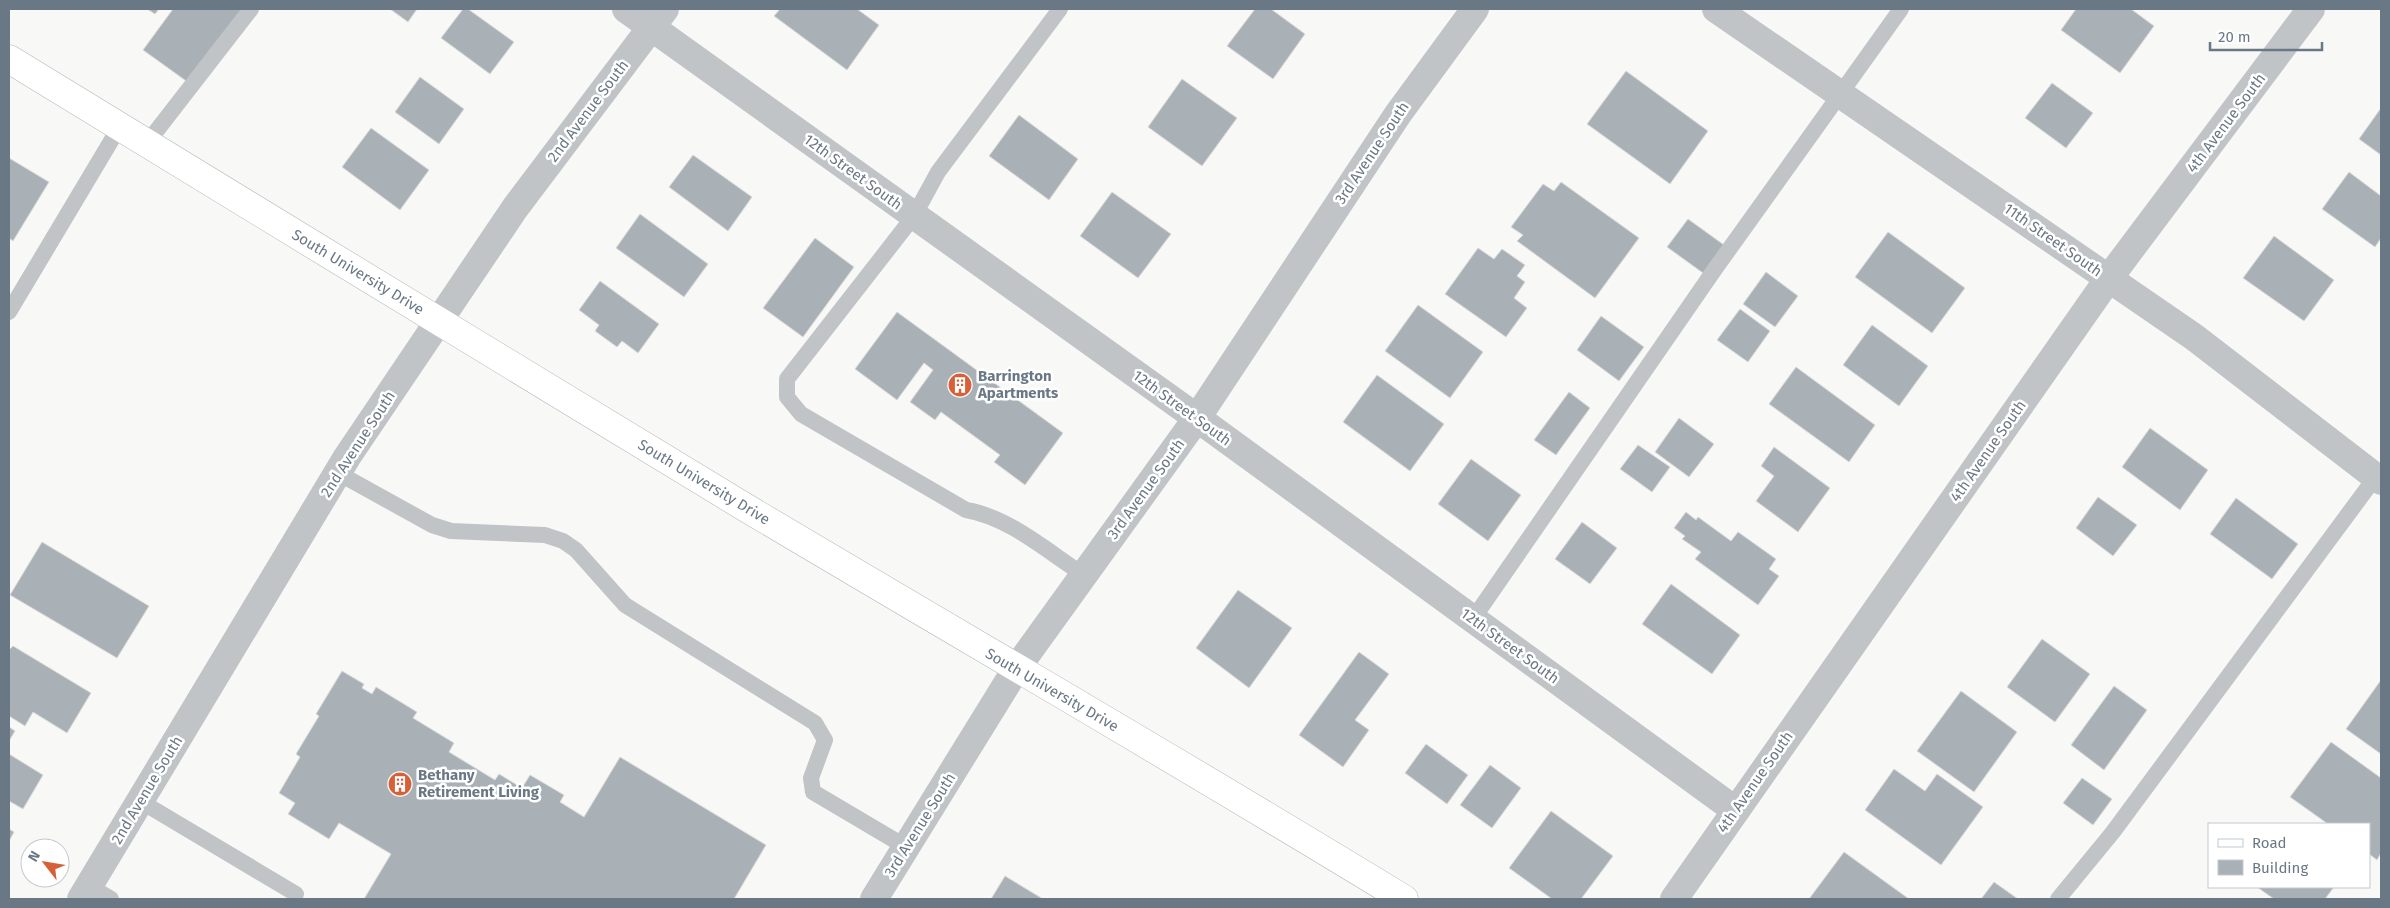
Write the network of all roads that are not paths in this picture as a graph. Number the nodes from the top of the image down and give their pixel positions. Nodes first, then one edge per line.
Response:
1 (251, 9) edge
2 (626, 9) edge
3 (1060, 9) edge
4 (1476, 9) edge
5 (1716, 9) edge
6 (1902, 9) edge
7 (2311, 9) edge
8 (658, 18) edge
9 (9, 59) edge
10 (1840, 94) junction
11 (120, 126) junction
12 (147, 144) junction
13 (914, 216) junction
14 (2109, 278) junction
15 (9, 312) edge
16 (439, 321) junction
17 (1197, 418) junction
18 (338, 473) junction
19 (2379, 476) edge
20 (1084, 575) junction
21 (1473, 619) junction
22 (1016, 669) junction
23 (140, 801) junction
24 (1735, 810) junction
25 (906, 847) junction
26 (296, 894) dead end
27 (93, 895) edge
28 (874, 899) edge
29 (1404, 899) edge
30 (1674, 899) edge
31 (2058, 899) edge

1 - 12 lane
2 - 8 street, 12th Street South
3 - 13 lane
4 - 17 street, 3rd Avenue South
5 - 10 street, 11th Street South
6 - 10 lane
7 - 14 street, 4th Avenue South
8 - 13 street, 12th Street South
8 - 16 street, 2nd Avenue South
9 - 11 main road, South University Drive
10 - 14 street, 11th Street South
10 - 21 lane
11 - 12 main road, South University Drive
11 - 15 lane
12 - 16 main road, South University Drive
13 - 17 street, 12th Street South
13 - 20 lane
14 - 19 street, 11th Street South
14 - 24 street, 4th Avenue South
16 - 18 street, 2nd Avenue South
16 - 22 main road, South University Drive
17 - 20 street, 3rd Avenue South
17 - 21 street, 12th Street South
18 - 23 street, 2nd Avenue South
18 - 25 lane
19 - 31 lane
20 - 22 street, 3rd Avenue South
21 - 24 street, 12th Street South
22 - 25 street, 3rd Avenue South
22 - 29 main road, South University Drive
23 - 26 lane
23 - 27 street, 2nd Avenue South
24 - 30 street, 4th Avenue South
25 - 28 street, 3rd Avenue South

